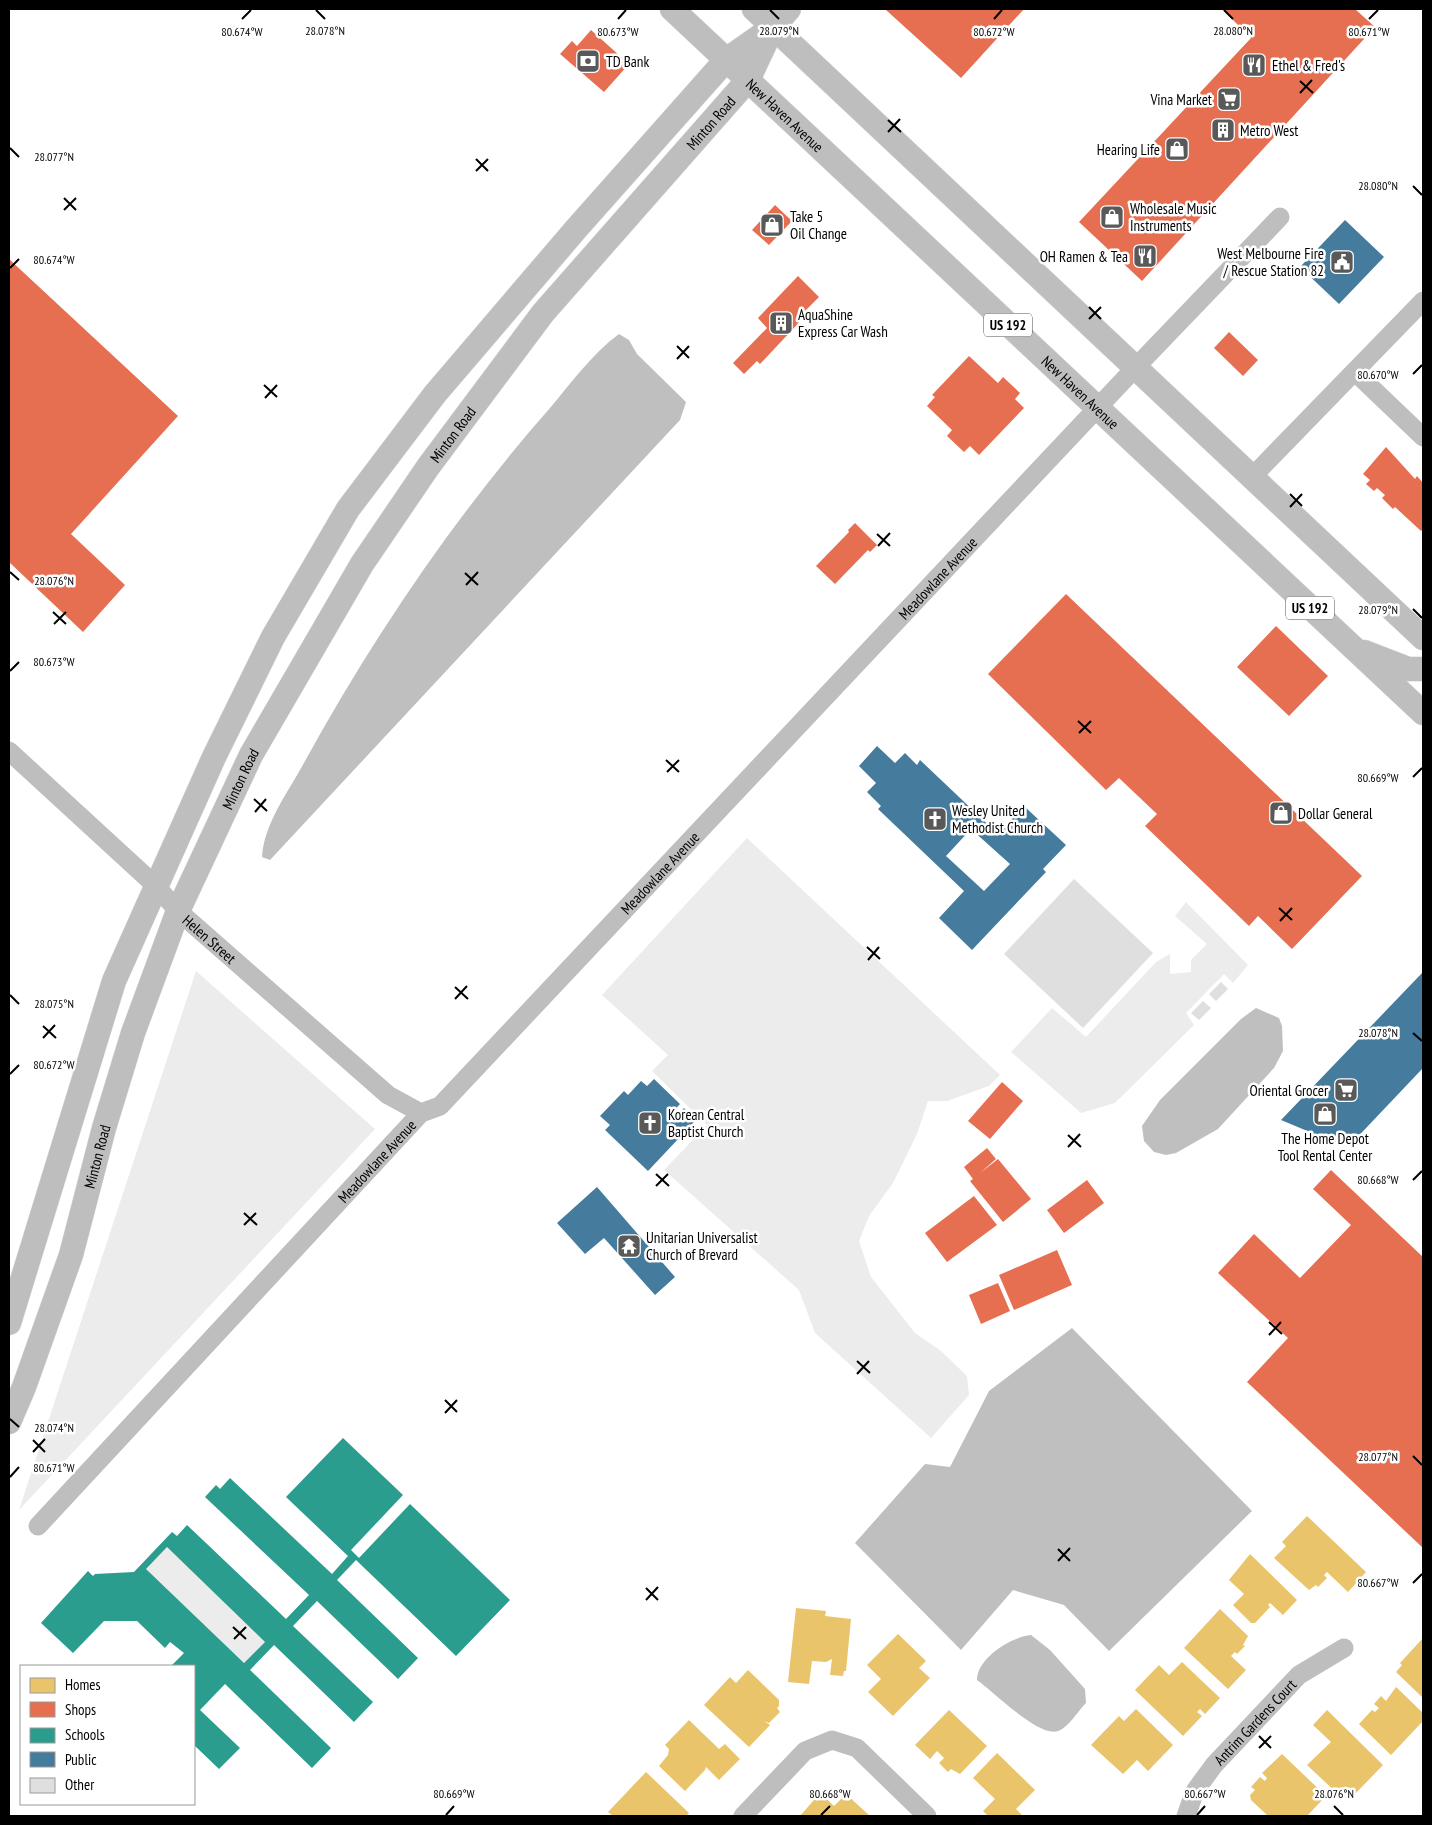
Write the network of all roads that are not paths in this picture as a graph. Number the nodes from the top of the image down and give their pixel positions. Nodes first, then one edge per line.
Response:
1 (672, 9) edge
2 (754, 9) edge
3 (790, 9) edge
4 (773, 27) junction
5 (726, 60) junction
6 (748, 80) junction
7 (1280, 217) dead end
8 (1423, 302) edge
9 (1135, 368) junction
10 (1356, 373) junction
11 (1097, 408) junction
12 (1423, 437) edge
13 (1252, 477) junction
14 (1423, 638) edge
15 (1351, 647) junction
16 (1423, 669) edge
17 (1419, 705) edge
18 (9, 751) edge
19 (156, 886) junction
20 (178, 911) junction
21 (421, 1113) junction
22 (9, 1323) edge
23 (17, 1383) edge
24 (9, 1422) edge
25 (38, 1526) dead end
26 (1344, 1648) dead end
27 (743, 1816) edge
28 (927, 1816) edge
29 (1186, 1816) edge

1 - 5 main road, New Haven Avenue / US 192
2 - 4 main road
3 - 4 main road
4 - 5 main road, Minton Road
4 - 6 main road, Minton Road
4 - 9 main road
5 - 6 main road, New Haven Avenue / US 192
5 - 19 main road, Minton Road
6 - 11 main road, New Haven Avenue / US 192
6 - 20 main road, Minton Road
7 - 9 street, Meadowlane Avenue
8 - 10 street
9 - 11 street, Meadowlane Avenue
9 - 13 main road
10 - 12 street
10 - 13 street
11 - 15 main road, New Haven Avenue / US 192
11 - 21 street, Meadowlane Avenue
13 - 14 main road
15 - 16 main road
15 - 17 main road, New Haven Avenue / US 192
18 - 19 street, Helen Street
19 - 20 street, Helen Street
19 - 22 main road, Minton Road
20 - 21 street, Helen Street
20 - 23 main road, Minton Road
21 - 25 street, Meadowlane Avenue
23 - 24 main road, Minton Road
26 - 29 street, Antrim Gardens Court
27 - 28 street

